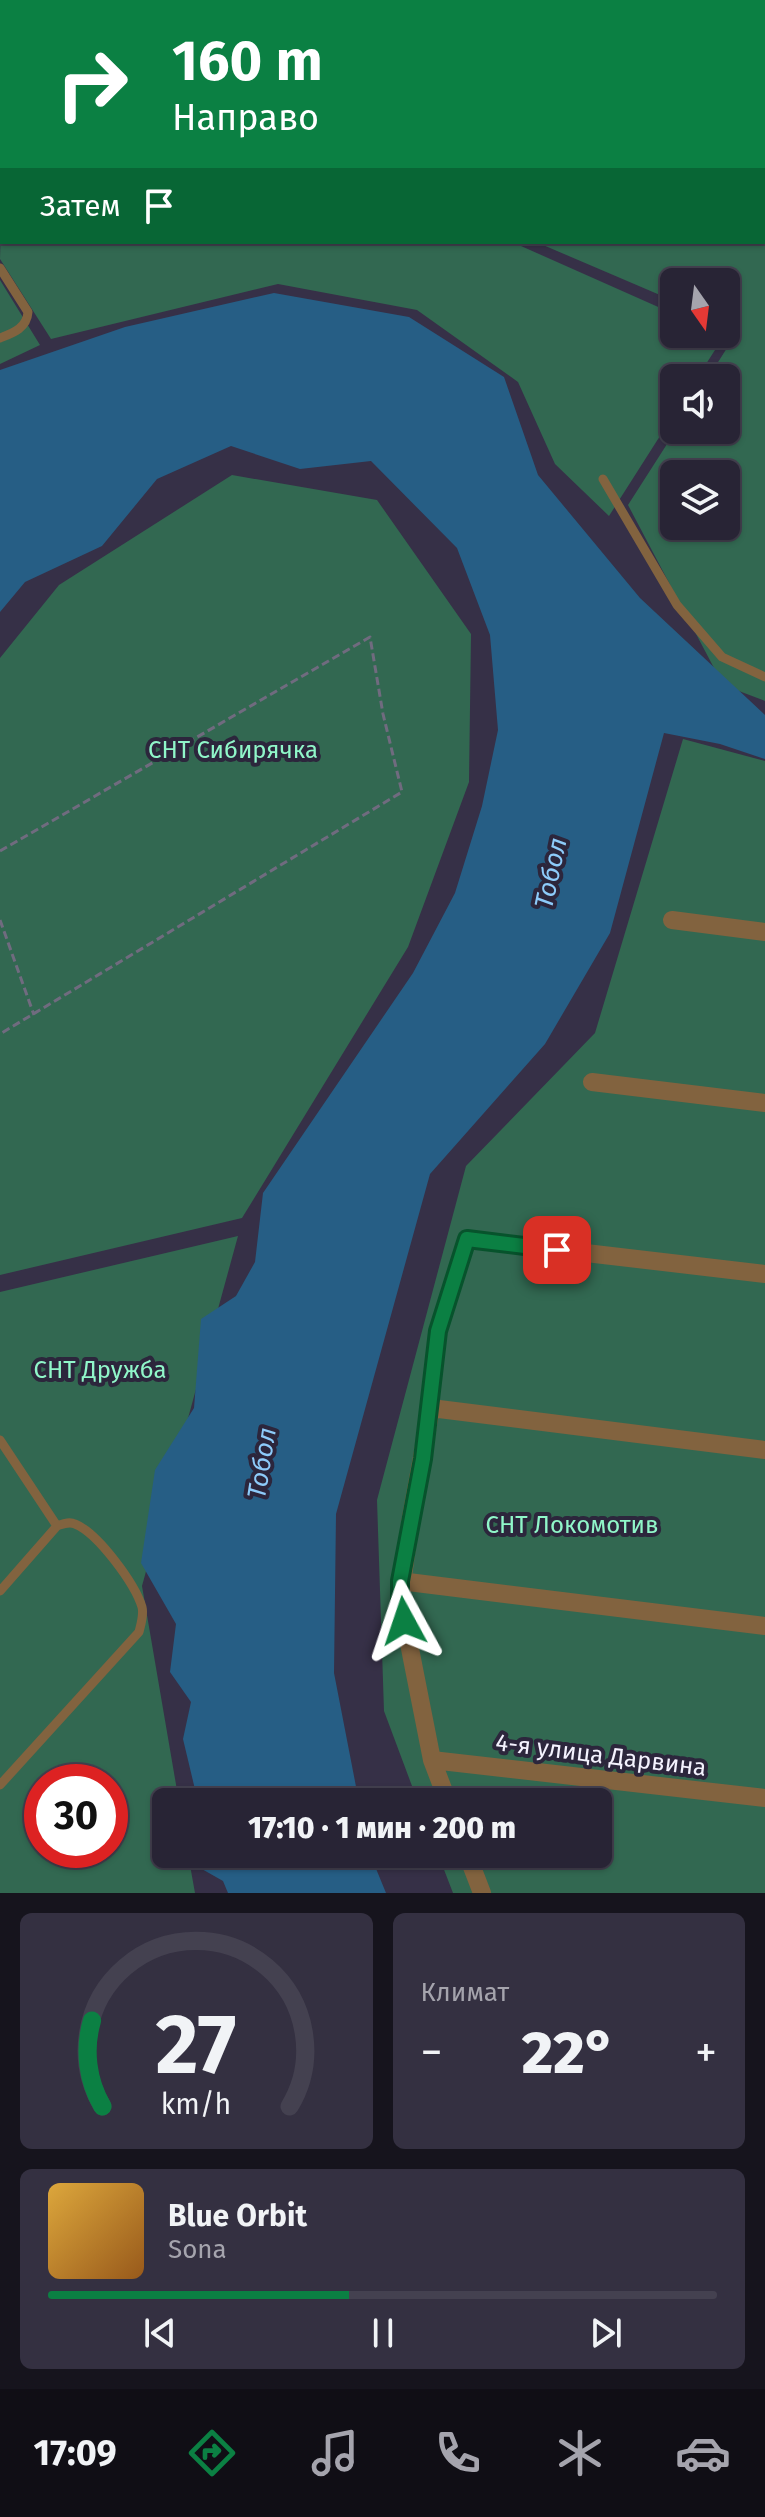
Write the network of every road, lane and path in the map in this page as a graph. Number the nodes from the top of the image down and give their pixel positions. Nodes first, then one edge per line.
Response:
1 (0, 268) edge
2 (0, 338) edge
3 (603, 479) dead end
4 (765, 677) edge
5 (0, 851) edge
6 (0, 920) edge
7 (672, 920) dead end
8 (765, 932) edge
9 (34, 1015) junction
10 (0, 1034) edge
11 (592, 1082) dead end
12 (765, 1103) edge
13 (467, 1239) joint
14 (765, 1274) edge
15 (431, 1408) junction
16 (0, 1440) edge
17 (765, 1450) edge
18 (57, 1526) junction
19 (400, 1581) junction
20 (0, 1591) edge
21 (765, 1626) edge
22 (432, 1760) junction
23 (0, 1785) edge
24 (443, 1788) edge
25 (765, 1798) edge
26 (472, 1868) edge
27 (482, 1893) edge

1 - 2 lane
3 - 4 lane
5 - 9 path
6 - 9 path
7 - 8 street
9 - 10 path
11 - 12 street
13 - 14 street
13 - 15 lane
15 - 17 street
15 - 19 street
16 - 18 lane
18 - 20 lane
18 - 23 lane
19 - 21 street
19 - 22 street
22 - 24 street
22 - 25 street, 4-я улица Дарвина
26 - 27 street

